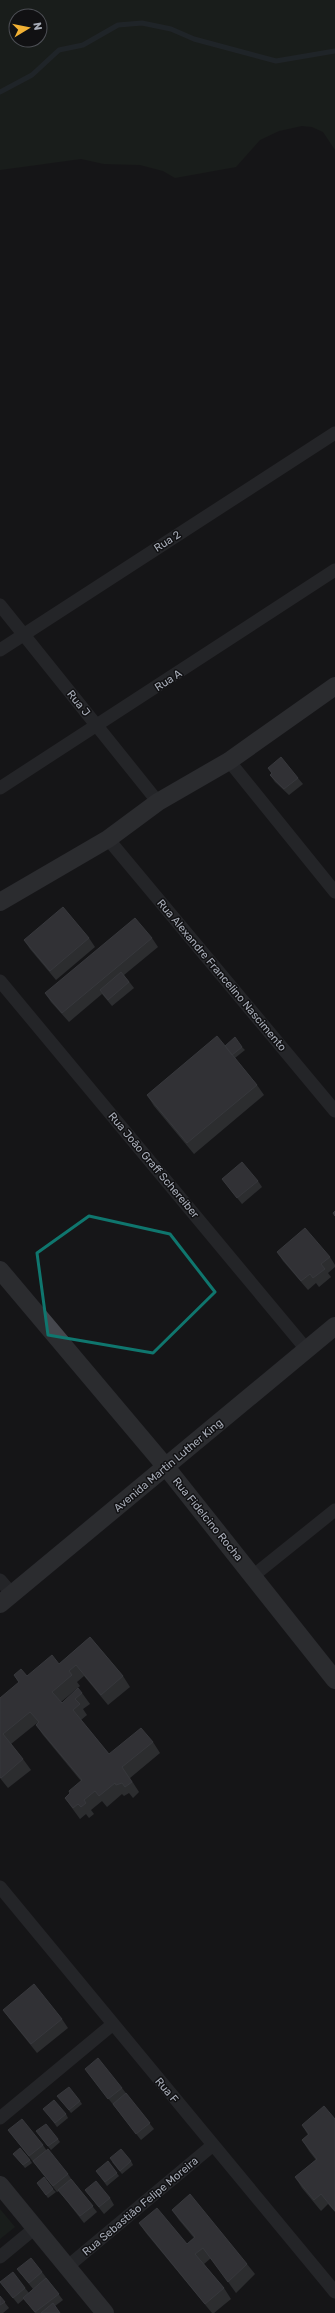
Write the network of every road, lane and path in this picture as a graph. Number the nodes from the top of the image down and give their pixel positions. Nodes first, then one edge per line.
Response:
1 (335, 433) edge
2 (335, 570) edge
3 (0, 605) edge
4 (24, 634) junction
5 (0, 650) edge
6 (335, 686) edge
7 (97, 726) junction
8 (229, 761) junction
9 (0, 788) edge
10 (158, 802) junction
11 (108, 840) junction
12 (335, 892) edge
13 (0, 902) edge
14 (0, 982) edge
15 (335, 1111) edge
16 (0, 1270) edge
17 (335, 1326) edge
18 (307, 1350) junction
19 (166, 1467) junction
20 (335, 1510) edge
21 (253, 1576) junction
22 (0, 1580) edge
23 (6, 1599) edge
24 (335, 1680) edge
25 (0, 1887) edge
26 (113, 2024) junction
27 (0, 2118) edge
28 (213, 2145) junction
29 (0, 2185) edge
30 (35, 2228) junction
31 (0, 2257) edge
32 (68, 2267) junction
33 (335, 2292) edge
34 (105, 2313) edge

1 - 4 street, Rua 2
2 - 7 street, Rua A
3 - 4 street, Rua J
4 - 5 street, Rua 2
4 - 7 street, Rua J
6 - 8 street
7 - 9 street, Rua A
7 - 10 street, Rua J
8 - 10 street
8 - 12 street
10 - 11 street
11 - 13 street
11 - 15 street, Rua Alexandre Francelino Nascimento
14 - 18 street, Rua João Graff Schereiber
16 - 19 street, Rua Fidelcino Rocha
17 - 18 street, Avenida Martin Luther King
18 - 19 street, Avenida Martin Luther King
19 - 21 street, Rua Fidelcino Rocha
19 - 23 street, Avenida Martin Luther King
20 - 21 street
21 - 24 street, Rua Fidelcino Rocha
22 - 23 street
25 - 26 street, Rua F
26 - 27 street
26 - 28 street, Rua F
28 - 32 street, Rua Sebastião Felipe Moreira
28 - 33 street, Rua F
29 - 30 street
30 - 31 street
30 - 32 street
32 - 34 street

